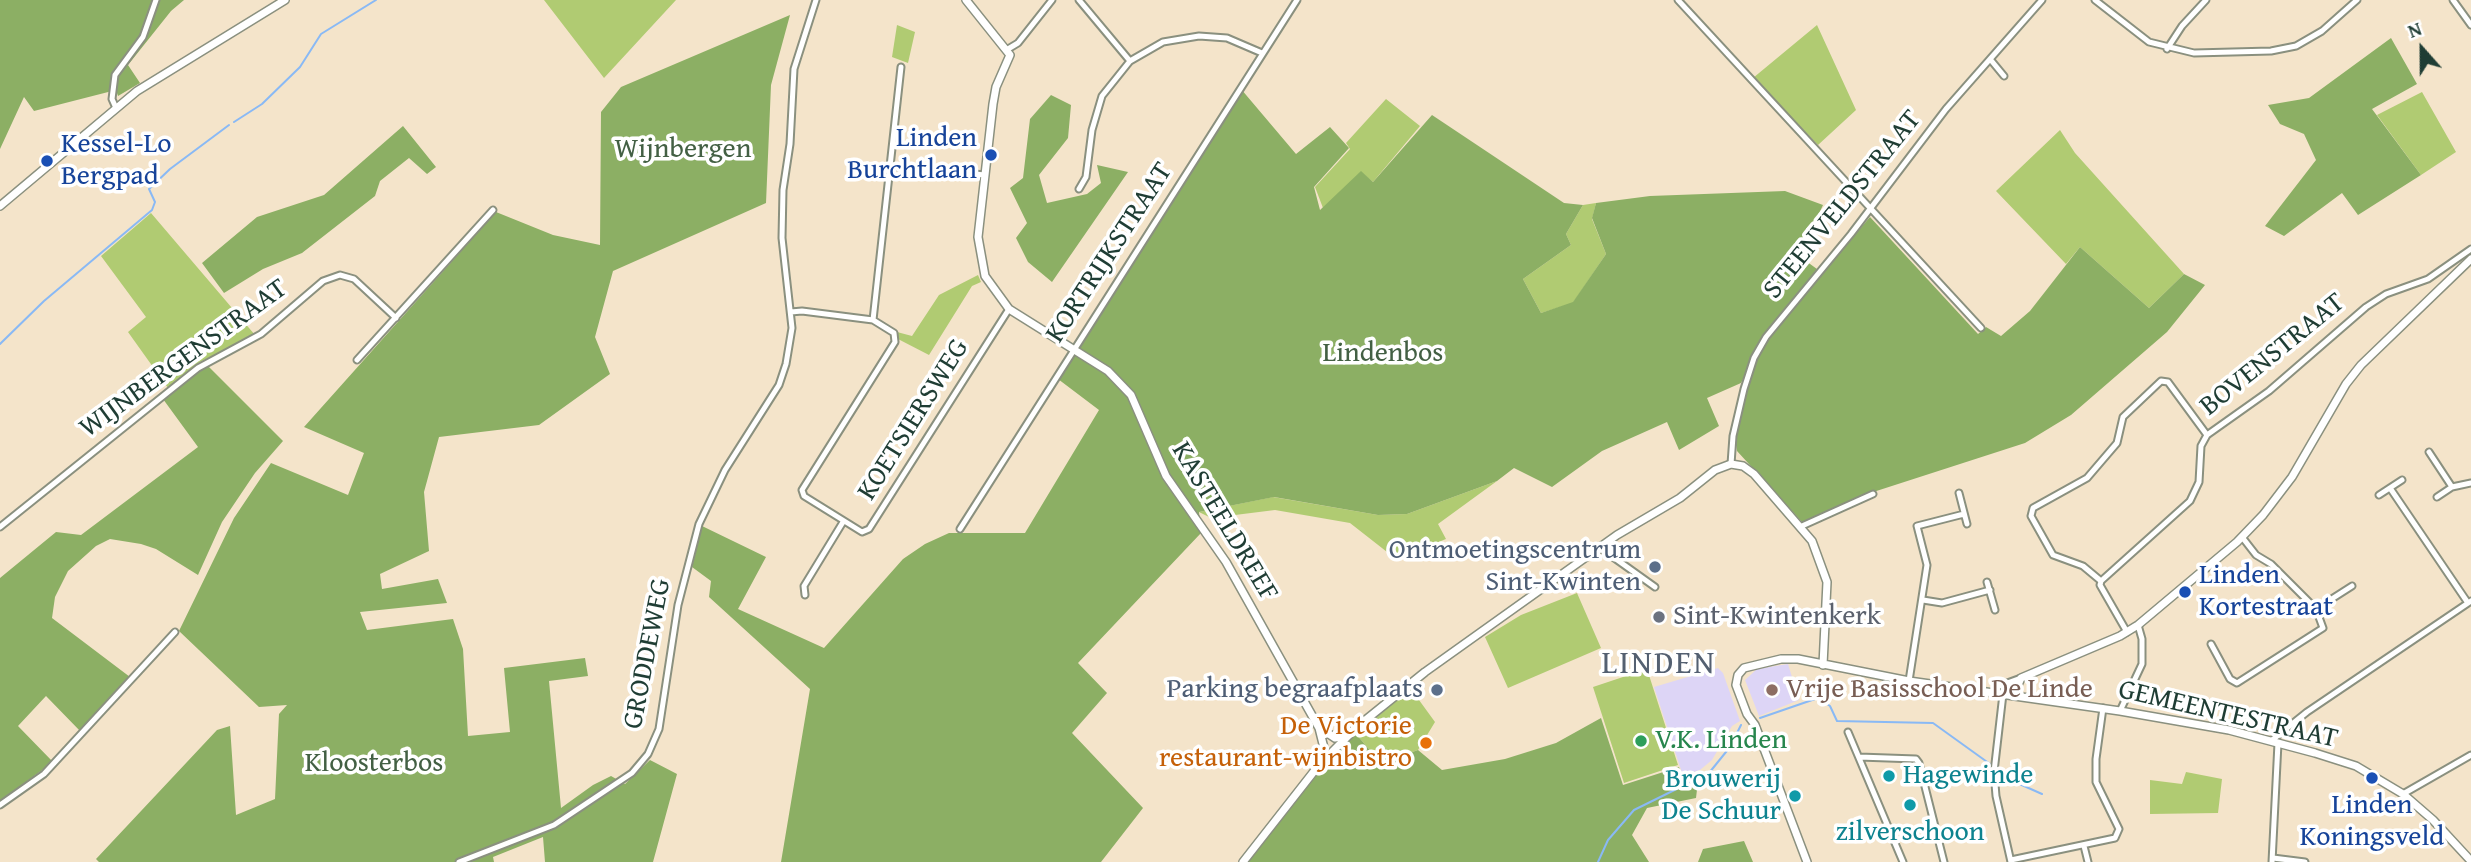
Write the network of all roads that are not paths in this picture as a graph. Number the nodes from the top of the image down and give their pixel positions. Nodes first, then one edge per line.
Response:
1 (156, 0) edge
2 (285, 0) edge
3 (816, 0) edge
4 (966, 0) edge
5 (1052, 0) edge
6 (1079, 0) edge
7 (1297, 0) edge
8 (1678, 0) edge
9 (2042, 0) edge
10 (2095, 0) edge
11 (2207, 0) edge
12 (2357, 0) edge
13 (2453, 0) edge
14 (2471, 26) edge
15 (1008, 49) junction
16 (2167, 49) junction
17 (1262, 53) junction
18 (1990, 59) junction
19 (1130, 61) junction
20 (901, 67) dead end
21 (2004, 76) dead end
22 (116, 108) junction
23 (889, 166) junction
24 (985, 175) junction
25 (1079, 189) dead end
26 (0, 206) edge
27 (1871, 206) junction
28 (493, 210) dead end
29 (2471, 249) edge
30 (2471, 259) edge
31 (1009, 309) junction
32 (791, 312) junction
33 (396, 318) junction
34 (873, 320) junction
35 (1982, 328) dead end
36 (1073, 349) junction
37 (357, 360) dead end
38 (2207, 435) junction
39 (2429, 453) dead end
40 (1731, 464) junction
41 (2402, 480) dead end
42 (2471, 483) edge
43 (2452, 487) junction
44 (2390, 488) junction
45 (1959, 493) dead end
46 (1873, 494) dead end
47 (2379, 495) dead end
48 (2437, 497) dead end
49 (1964, 514) junction
50 (843, 522) junction
51 (1967, 524) dead end
52 (1802, 526) junction
53 (0, 527) edge
54 (960, 529) dead end
55 (2242, 537) junction
56 (1599, 547) junction
57 (2101, 580) junction
58 (1987, 582) dead end
59 (2352, 586) dead end
60 (1655, 587) dead end
61 (1990, 590) junction
62 (805, 595) dead end
63 (1923, 600) junction
64 (2469, 602) edge
65 (2316, 609) junction
66 (1995, 610) dead end
67 (2138, 625) junction
68 (175, 632) dead end
69 (2127, 632) junction
70 (2211, 644) dead end
71 (1823, 664) junction
72 (2021, 678) junction
73 (1909, 681) junction
74 (1999, 686) dead end
75 (2003, 694) junction
76 (2013, 696) junction
77 (2103, 708) junction
78 (2120, 710) junction
79 (1320, 727) junction
80 (1848, 732) dead end
81 (1335, 740) junction
82 (2275, 742) junction
83 (1326, 747) junction
84 (2471, 755) edge
85 (1859, 757) junction
86 (2403, 794) junction
87 (0, 805) edge
88 (2084, 846) junction
89 (2272, 860) edge
90 (2011, 861) edge
91 (2471, 861) edge
92 (459, 862) edge
93 (1243, 862) edge
94 (1807, 862) edge
95 (1903, 862) edge
96 (1944, 862) edge
97 (2088, 862) edge
98 (2305, 862) edge

1 - 22 street
2 - 22 street
3 - 32 street, GRODDEWEG
4 - 15 street
5 - 15 street
6 - 19 street
7 - 17 street, KORTRIJKSTRAAT
8 - 27 street
9 - 18 street, STEENVELDSTRAAT
10 - 16 street
11 - 16 street
12 - 16 street
13 - 14 street
15 - 24 street, KASTEELDREEF
17 - 19 street
17 - 36 street, KORTRIJKSTRAAT
18 - 21 street
18 - 27 street, STEENVELDSTRAAT
19 - 25 street
20 - 23 street
22 - 26 street
23 - 24 street
23 - 34 street
24 - 31 street, KASTEELDREEF
27 - 35 street
27 - 40 street, STEENVELDSTRAAT
28 - 33 street
29 - 38 street, BOVENSTRAAT
30 - 55 street
31 - 36 street, KASTEELDREEF
31 - 50 street, KOETSIERSWEG
32 - 34 street
32 - 92 street, GRODDEWEG
33 - 37 street
33 - 53 street, WIJNBERGENSTRAAT
34 - 50 street, KOETSIERSWEG
36 - 54 street, KORTRIJKSTRAAT
36 - 79 street, KASTEELDREEF
38 - 57 street, BOVENSTRAAT
38 - 57 street
39 - 43 street
40 - 52 street
40 - 56 street
41 - 44 street
42 - 43 street
43 - 48 street
44 - 47 street
44 - 64 street
45 - 49 street
46 - 52 street
49 - 51 street
49 - 63 street
50 - 62 street, KOETSIERSWEG
52 - 71 street
55 - 65 street
55 - 67 street
56 - 60 street
56 - 81 street
57 - 69 street
58 - 61 street
59 - 65 street
61 - 63 street
61 - 66 street
63 - 73 street
64 - 82 street
65 - 70 street
67 - 69 street
67 - 78 street
68 - 87 street
69 - 72 street
71 - 73 street, GEMEENTESTRAAT
71 - 94 street, GEMEENTESTRAAT
72 - 74 street
72 - 76 street
73 - 75 street, GEMEENTESTRAAT
75 - 76 street, GEMEENTESTRAAT
75 - 90 street
76 - 77 street, GEMEENTESTRAAT
77 - 78 street, GEMEENTESTRAAT
77 - 88 street
78 - 82 street, GEMEENTESTRAAT
79 - 81 street, KASTEELDREEF
79 - 83 street, KASTEELDREEF
80 - 85 street
81 - 83 street
81 - 83 street
82 - 86 street, GEMEENTESTRAAT
82 - 89 street
83 - 93 street
84 - 86 street
85 - 95 street
85 - 96 street
86 - 91 street, GEMEENTESTRAAT
88 - 90 street
88 - 97 street
89 - 98 street

